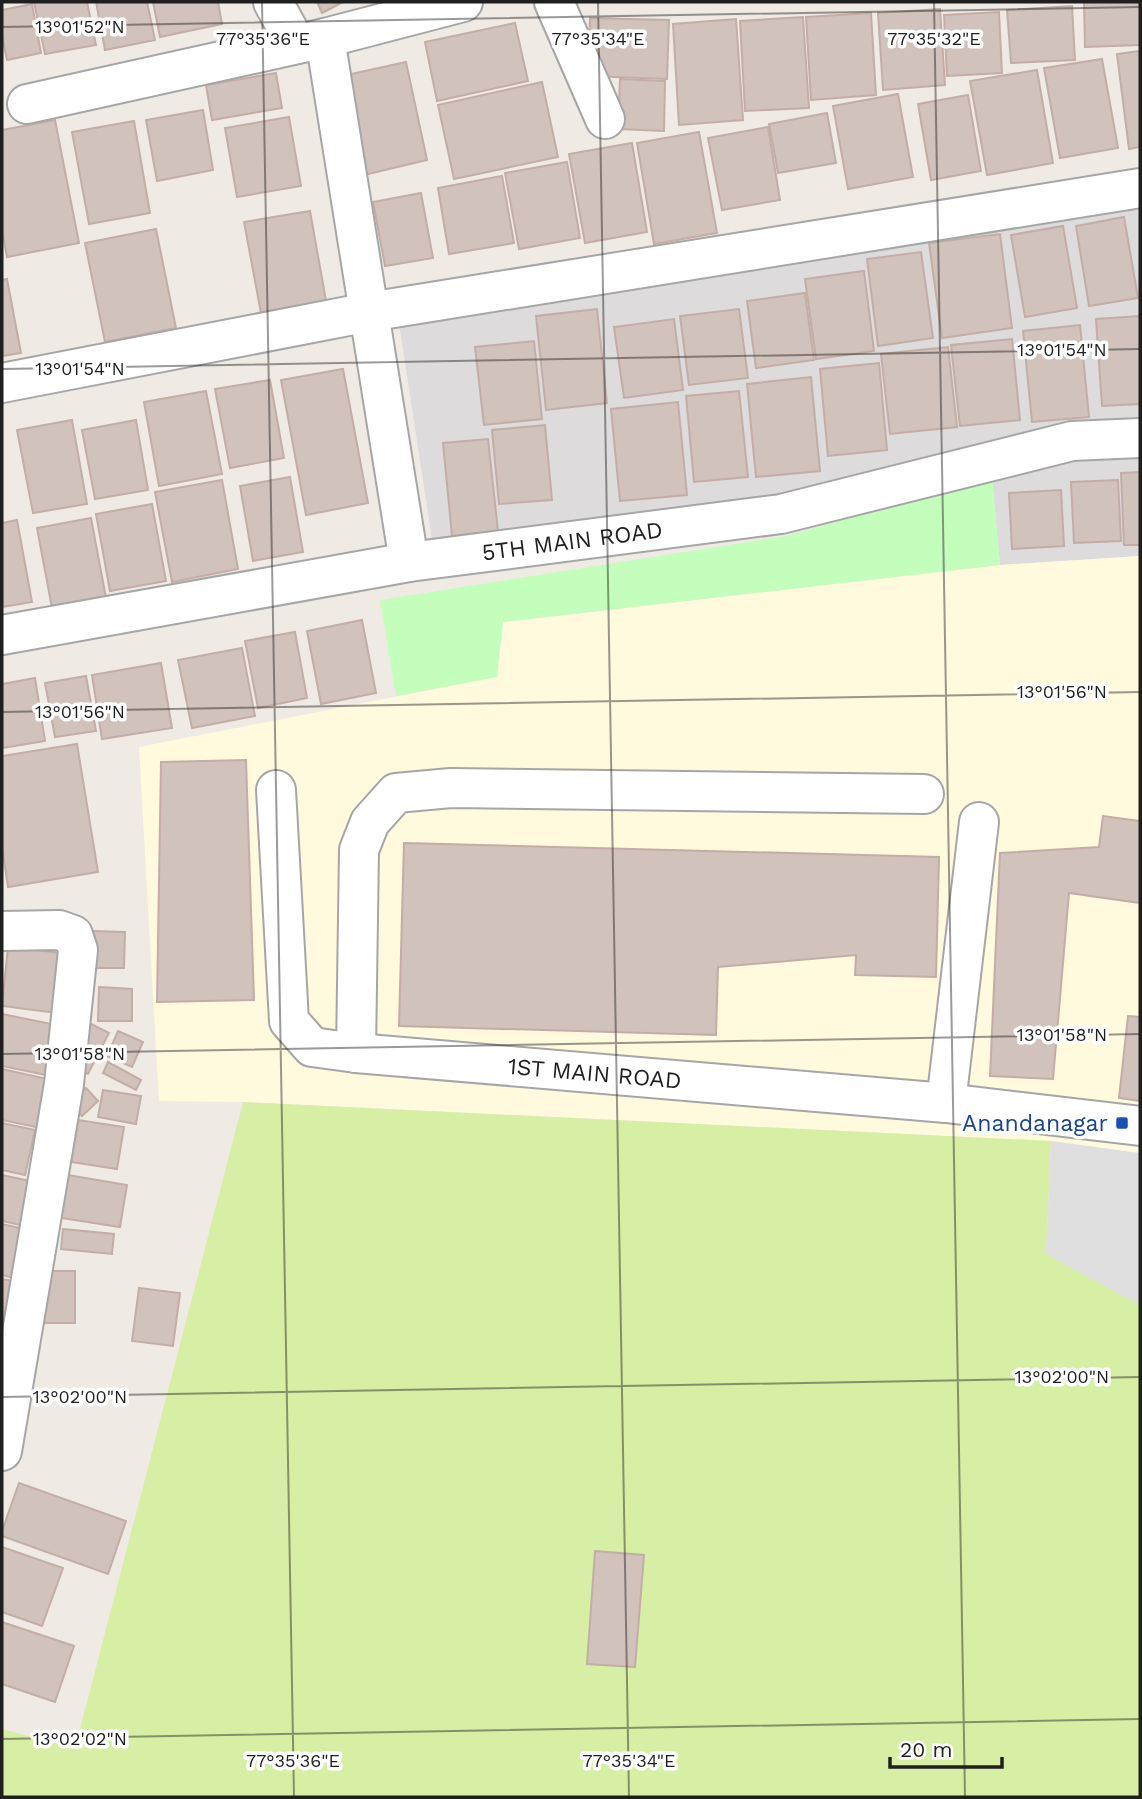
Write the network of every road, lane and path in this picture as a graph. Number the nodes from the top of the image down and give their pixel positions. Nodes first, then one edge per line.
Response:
1 (273, 2) edge
2 (463, 2) edge
3 (554, 2) edge
4 (311, 41) junction
5 (27, 104) dead end
6 (605, 118) dead end
7 (1140, 188) edge
8 (369, 312) junction
9 (2, 383) edge
10 (1140, 438) edge
11 (409, 562) junction
12 (2, 635) edge
13 (276, 790) dead end
14 (924, 794) dead end
15 (979, 822) dead end
16 (2, 931) edge
17 (356, 1053) junction
18 (946, 1103) junction
19 (1140, 1126) edge
20 (2, 1451) edge

1 - 4 street
2 - 4 street
3 - 6 street
4 - 5 street
4 - 8 street
7 - 8 street
8 - 9 street
8 - 11 street
10 - 11 street, 5TH MAIN ROAD
11 - 12 street, 5TH MAIN ROAD
13 - 17 street, 1ST MAIN ROAD
14 - 17 street
15 - 18 street
16 - 20 street
17 - 18 street, 1ST MAIN ROAD
18 - 19 street, 1ST MAIN ROAD

